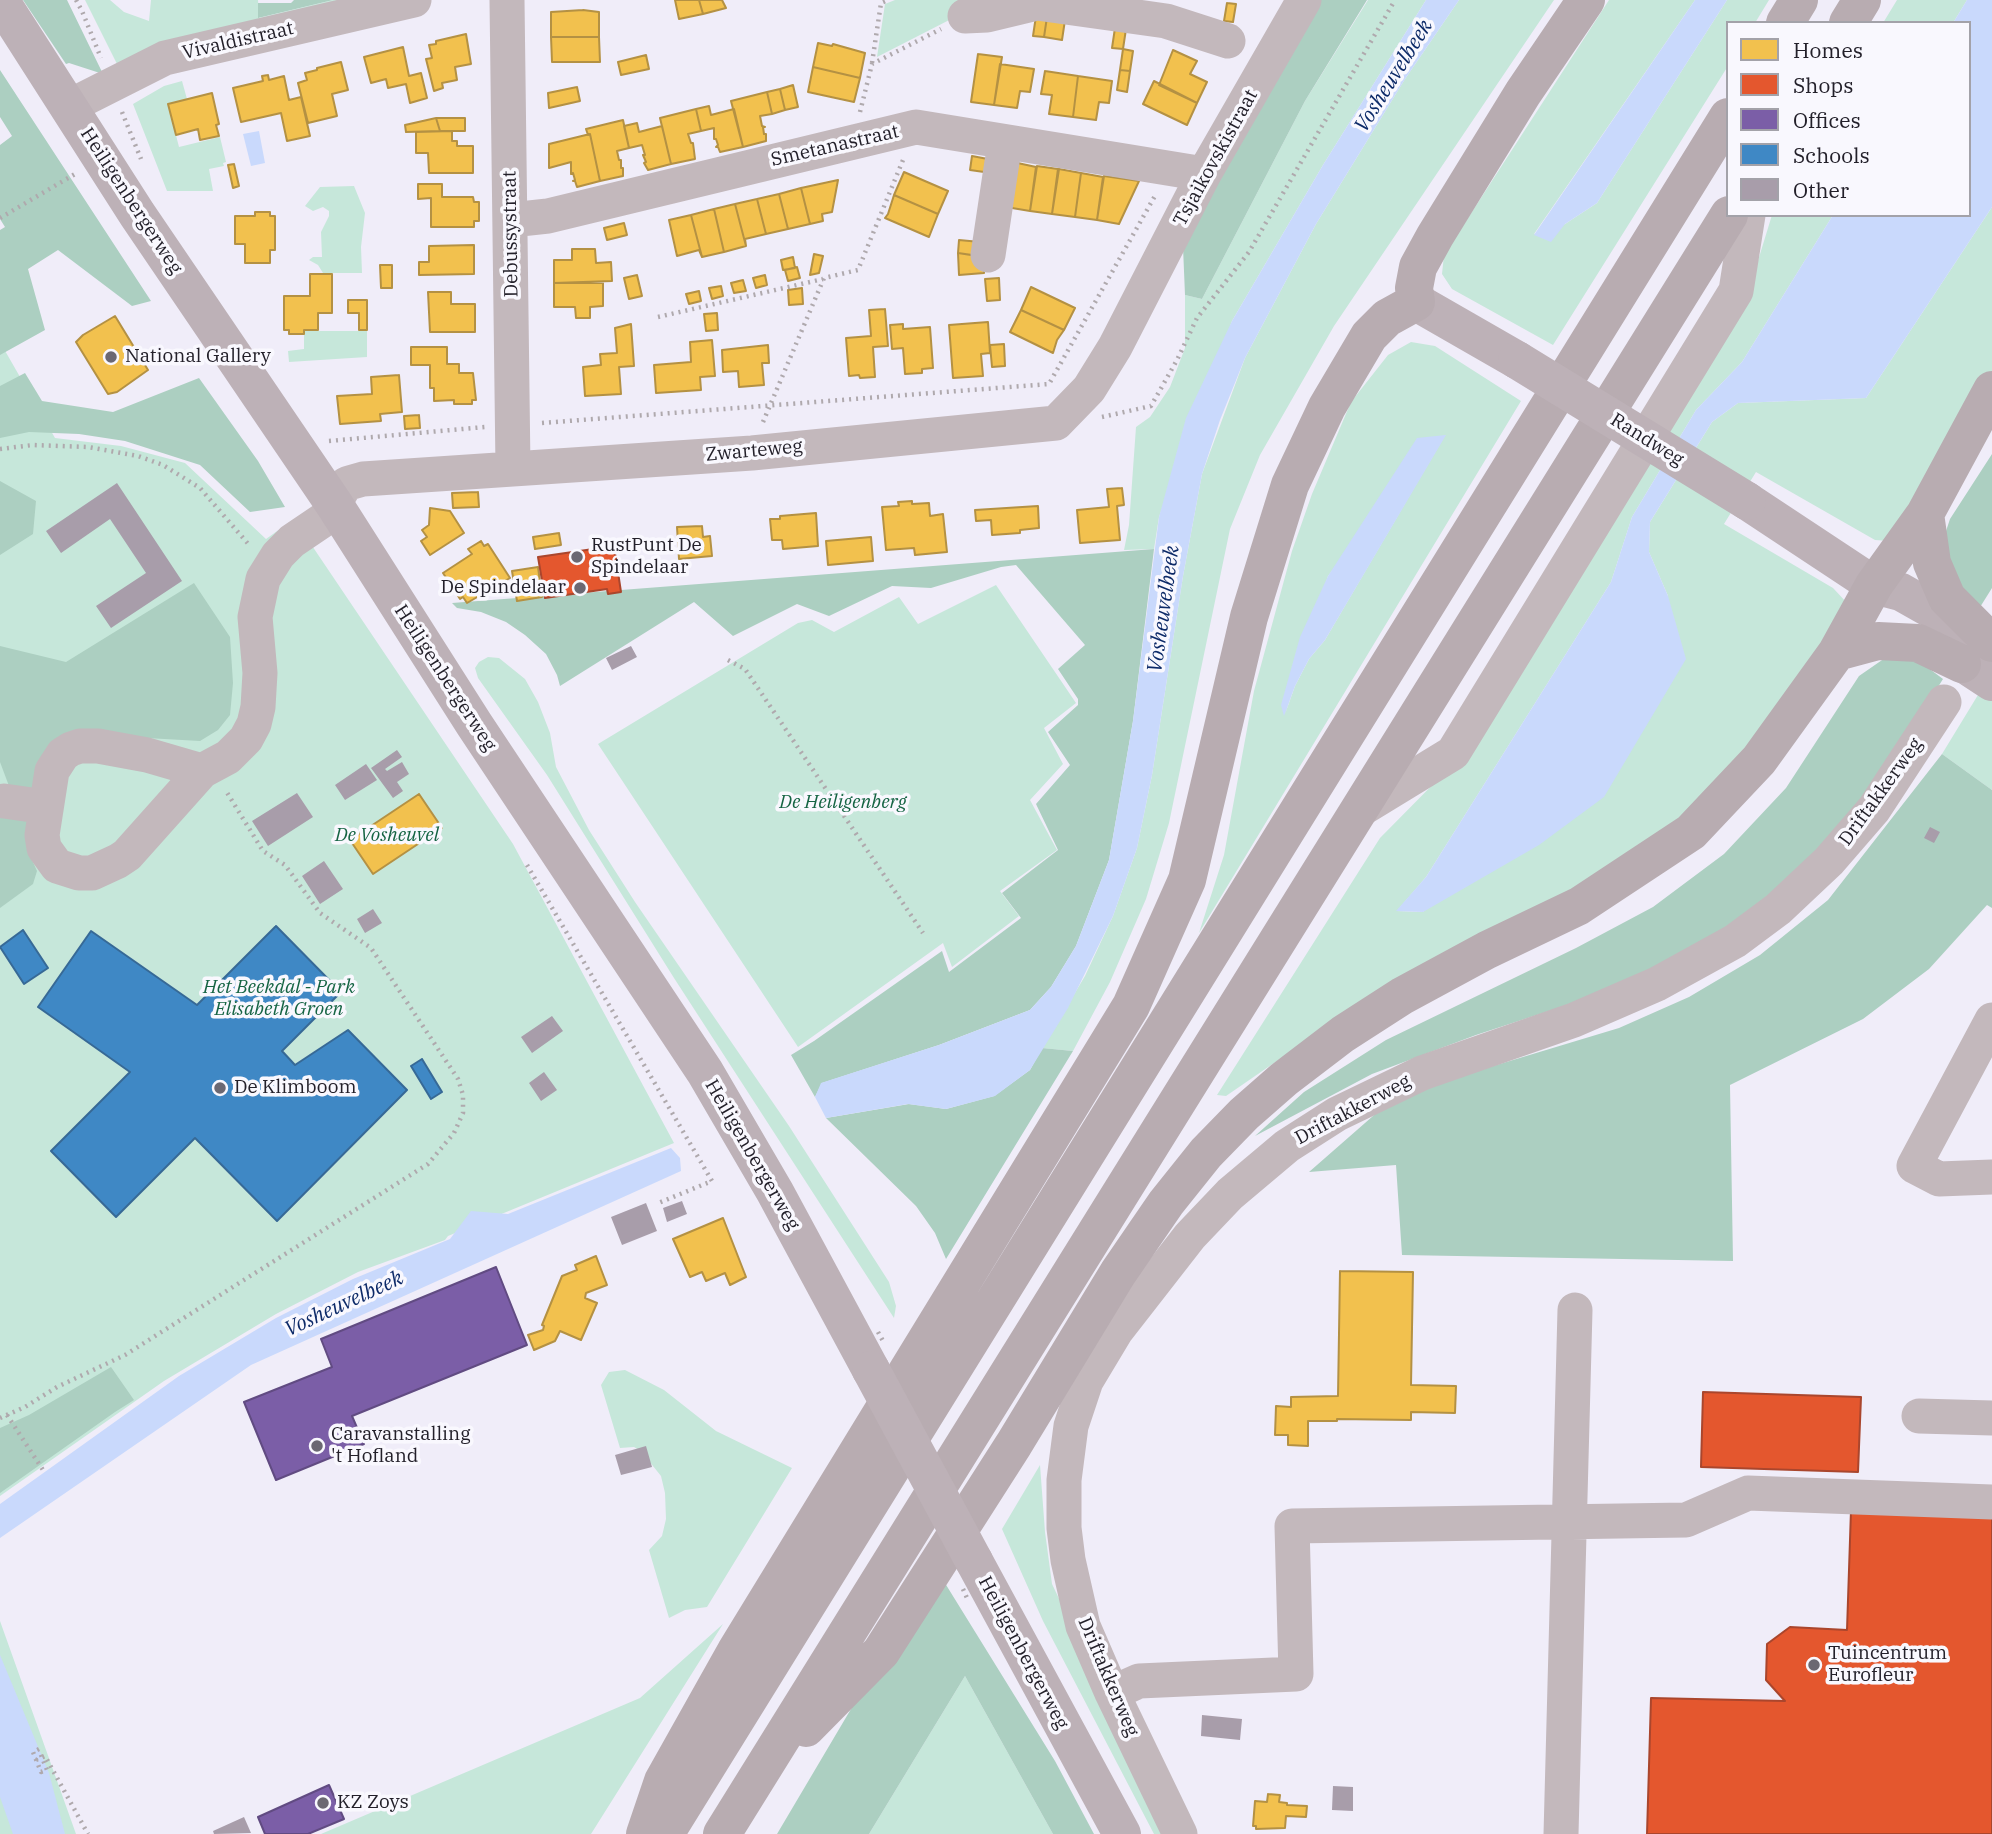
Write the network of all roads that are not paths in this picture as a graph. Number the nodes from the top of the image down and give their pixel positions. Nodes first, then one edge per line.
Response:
1 (0, 0) edge
2 (414, 0) edge
3 (507, 0) edge
4 (1304, 0) edge
5 (1586, 0) edge
6 (1799, 0) edge
7 (1862, 0) edge
8 (1139, 8) edge
9 (965, 16) road end
10 (1786, 21) edge
11 (1849, 21) edge
12 (1228, 41) dead end
13 (70, 106) junction
14 (1726, 120) edge
15 (1005, 142) junction
16 (1188, 171) junction
17 (1728, 217) edge
18 (1748, 217) edge
19 (511, 220) junction
20 (988, 255) dead end
21 (1416, 302) junction
22 (1992, 390) edge
23 (1056, 423) joint
24 (513, 468) junction
25 (334, 504) junction
26 (1925, 514) junction
27 (1874, 585) junction
28 (1836, 652) junction
29 (1985, 658) edge
30 (1944, 702) dead end
31 (207, 769) junction
32 (4, 801) dead end
33 (46, 807) junction
34 (1358, 811) junction
35 (1992, 1020) edge
36 (1992, 1177) edge
37 (1575, 1310) dead end
38 (1919, 1416) dead end
39 (1992, 1418) edge
40 (1992, 1502) edge
41 (1569, 1521) junction
42 (1112, 1693) junction
43 (757, 1777) junction
44 (645, 1834) edge
45 (665, 1834) edge
46 (722, 1834) edge
47 (1122, 1834) edge
48 (1180, 1834) edge
49 (1561, 1834) edge

1 - 13 main road, Heiligenbergerweg
2 - 13 street, Vivaldistraat
3 - 19 street, Debussystraat
4 - 16 street, Tsjaikovskistraat
5 - 21 highway
6 - 10 highway
7 - 11 highway
8 - 9 street
8 - 12 street
13 - 25 main road, Heiligenbergerweg
14 - 45 highway
15 - 16 street, Smetanastraat
15 - 19 street, Smetanastraat
15 - 20 street
16 - 23 street, Tsjaikovskistraat
17 - 34 highway
18 - 34 street
19 - 24 street, Debussystraat
21 - 27 main road, Randweg, bridge
21 - 44 highway
22 - 26 highway
23 - 24 street, Zwarteweg
24 - 25 street, Zwarteweg
25 - 31 street
25 - 47 main road, Heiligenbergerweg, bridge
26 - 27 highway
26 - 29 highway
27 - 28 highway
27 - 29 main road, Randweg
28 - 29 highway
28 - 43 highway
30 - 42 street, Driftakkerweg
31 - 33 street
31 - 33 street
32 - 33 street
34 - 43 highway
35 - 36 street
37 - 41 street
38 - 39 street
40 - 41 street
41 - 42 street
41 - 49 street
42 - 48 street, Driftakkerweg
43 - 46 highway

